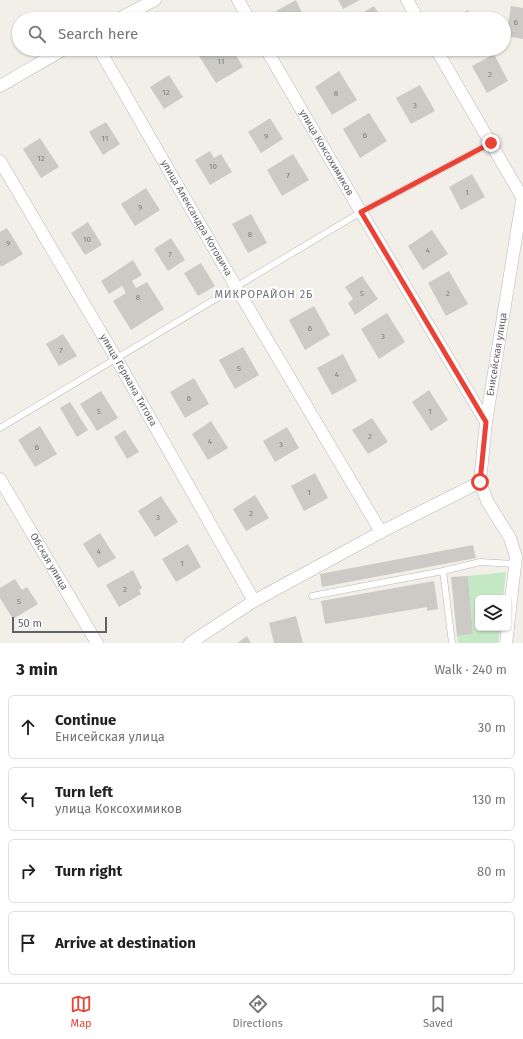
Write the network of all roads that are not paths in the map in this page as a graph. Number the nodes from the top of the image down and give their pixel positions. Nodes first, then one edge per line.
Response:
1 (155, 0) edge
2 (238, 0) edge
3 (407, 0) edge
4 (132, 12) edge
5 (245, 12) edge
6 (414, 12) edge
7 (52, 56) edge
8 (102, 56) edge
9 (270, 56) edge
10 (440, 56) edge
11 (0, 86) edge
12 (491, 143) junction
13 (0, 161) edge
14 (523, 196) edge
15 (361, 212) junction
16 (236, 287) junction
17 (116, 358) junction
18 (486, 422) junction
19 (0, 428) edge
20 (0, 479) edge
21 (480, 482) junction
22 (381, 532) junction
23 (517, 564) junction
24 (443, 571) junction
25 (312, 596) dead end
26 (254, 601) junction
27 (511, 606) edge
28 (508, 631) edge
29 (97, 643) edge
30 (190, 643) edge
31 (452, 643) edge
32 (506, 643) edge

1 - 4 street
2 - 5 street
3 - 6 street
7 - 11 street
8 - 16 street, улица Александра Котовича
9 - 15 street, улица Коксохимиков
10 - 12 street
12 - 14 street
12 - 15 lane
13 - 17 street, улица Германа Титова
14 - 18 street, Енисейская улица
15 - 16 lane
15 - 18 street, улица Коксохимиков
16 - 17 lane
16 - 22 street, улица Александра Котовича
17 - 19 lane
17 - 26 street, улица Германа Титова
18 - 21 street, Енисейская улица
20 - 29 street, Обская улица
21 - 22 street
21 - 23 street, Енисейская улица
22 - 26 street
23 - 24 lane
23 - 27 street, Енисейская улица
24 - 25 lane
24 - 31 lane
26 - 30 street
28 - 32 street, Енисейская улица

